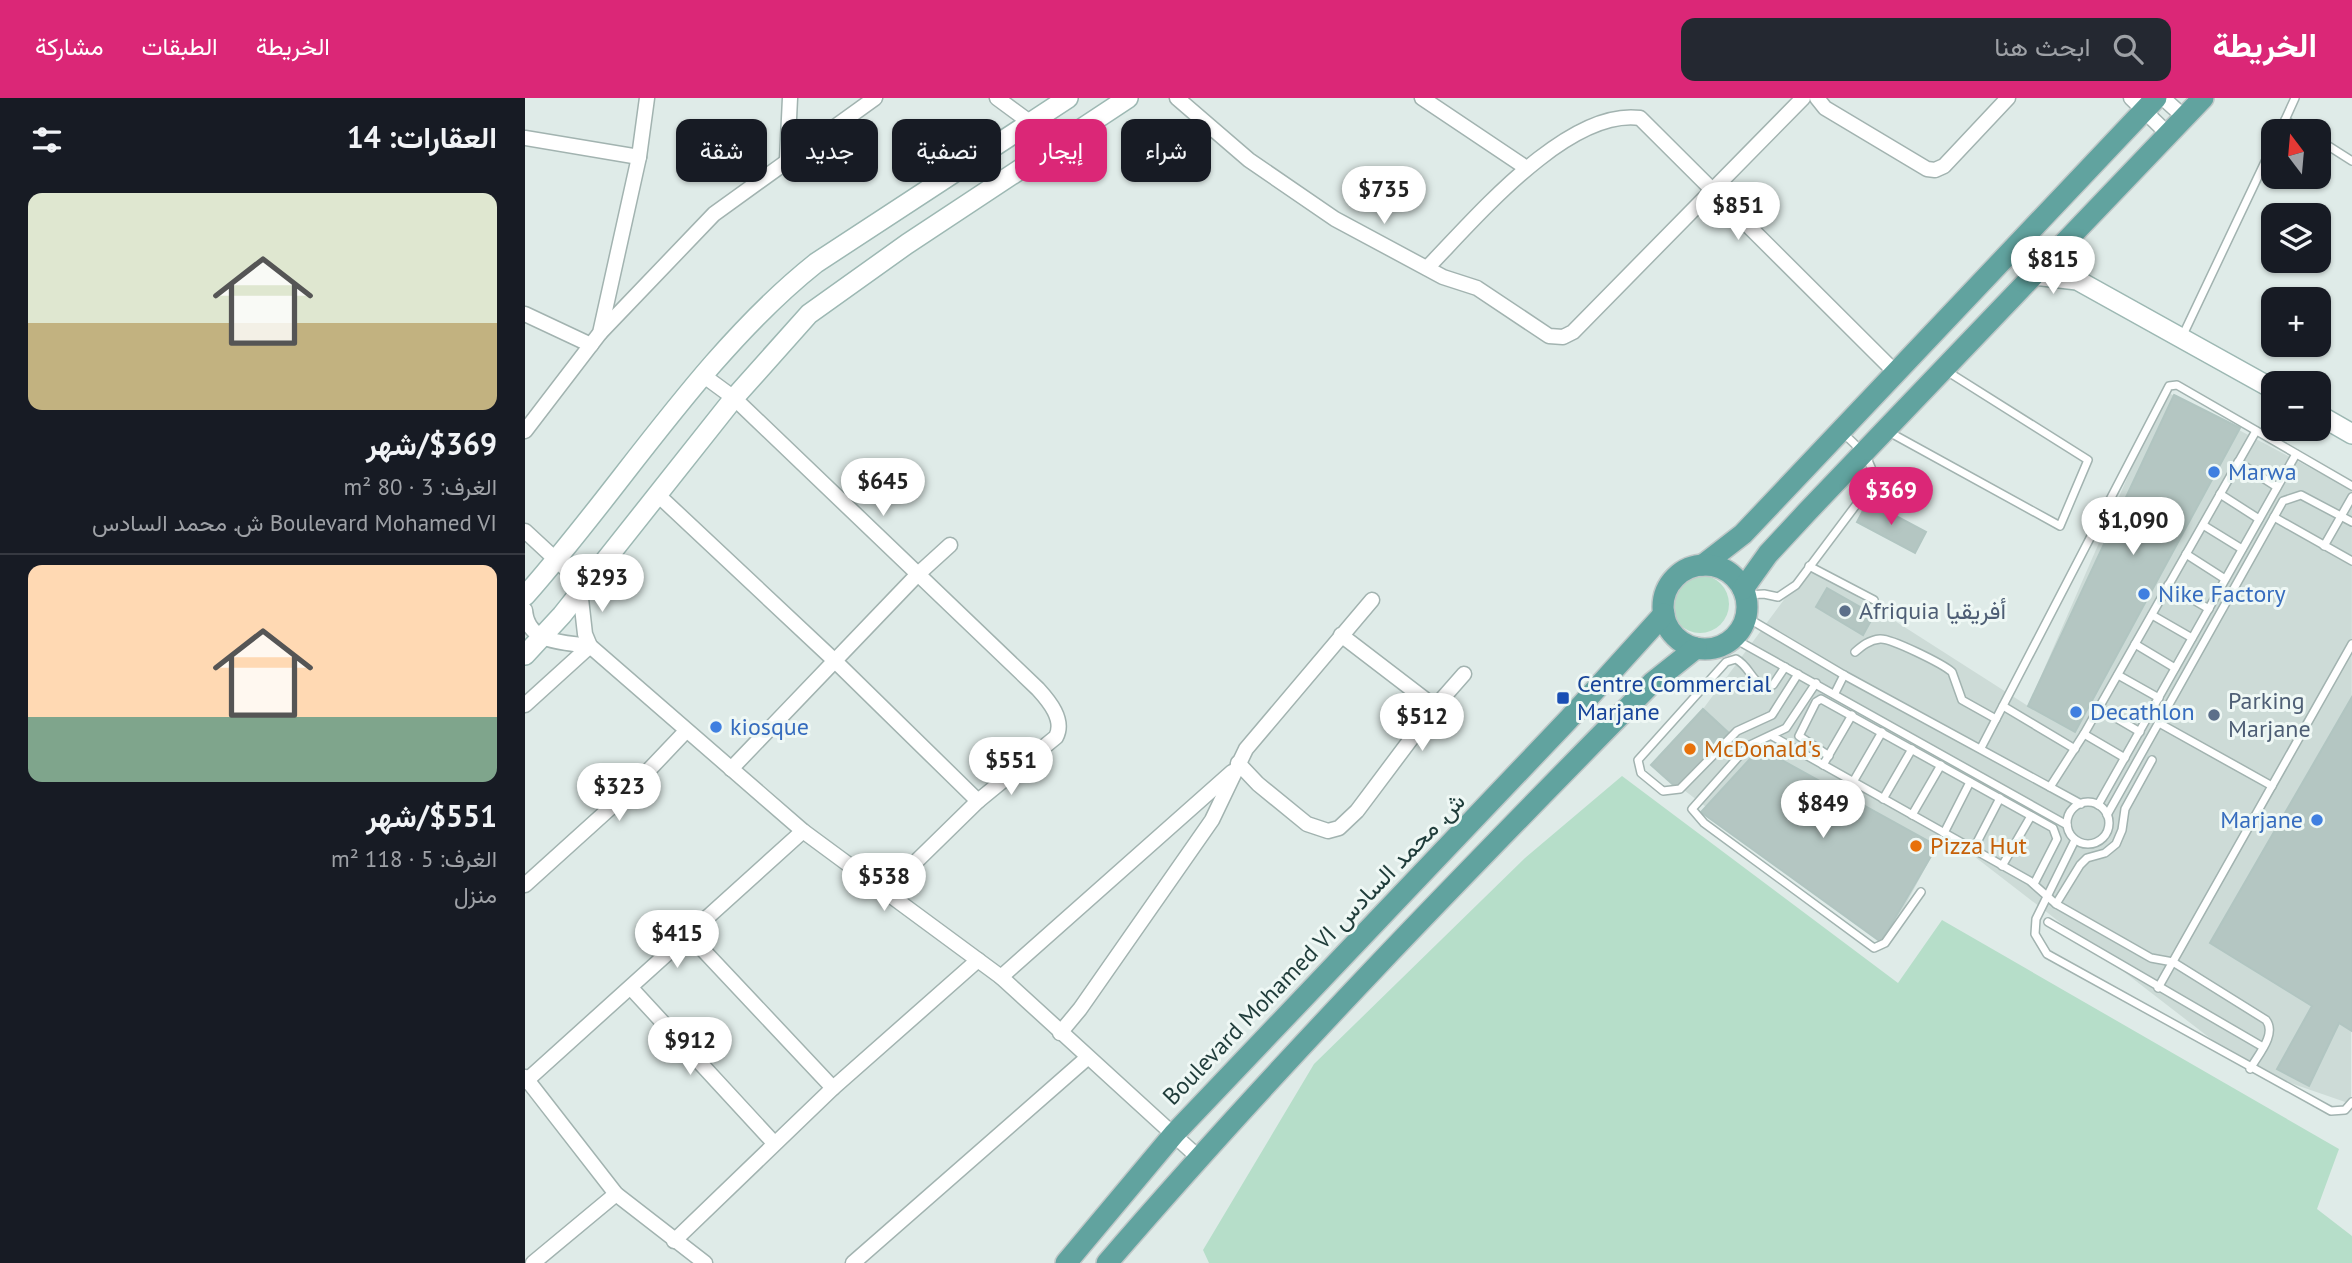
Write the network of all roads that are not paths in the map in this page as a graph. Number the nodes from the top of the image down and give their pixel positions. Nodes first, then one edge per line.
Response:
1 (647, 98) edge
2 (790, 98) edge
3 (875, 98) edge
4 (997, 98) edge
5 (1068, 98) edge
6 (1128, 98) edge
7 (1177, 98) edge
8 (1422, 98) edge
9 (1803, 98) edge
10 (1817, 98) edge
11 (2008, 98) edge
12 (2163, 98) edge
13 (2203, 98) edge
14 (2295, 98) edge
15 (2144, 102) edge
16 (2184, 117) junction
17 (789, 119) edge
18 (845, 119) edge
19 (1026, 119) edge
20 (1037, 119) edge
21 (1097, 119) edge
22 (2285, 119) edge
23 (1015, 134) edge
24 (2168, 134) junction
25 (525, 138) edge
26 (2331, 148) edge
27 (639, 157) junction
28 (2352, 161) edge
29 (781, 164) edge
30 (1525, 167) junction
31 (2261, 170) edge
32 (1015, 175) edge
33 (1711, 190) junction
34 (2063, 244) junction
35 (1427, 268) junction
36 (2034, 275) junction
37 (2077, 280) junction
38 (525, 314) edge
39 (600, 333) junction
40 (2182, 337) junction
41 (591, 345) junction
42 (1944, 369) junction
43 (1894, 372) junction
44 (704, 376) junction
45 (2261, 382) edge
46 (734, 398) junction
47 (2331, 422) edge
48 (1839, 429) junction
49 (1887, 430) junction
50 (2256, 430) junction
51 (525, 431) edge
52 (2352, 434) edge
53 (1864, 453) junction
54 (2296, 454) junction
55 (2238, 462) junction
56 (2352, 486) edge
57 (2277, 487) junction
58 (2220, 494) junction
59 (658, 495) junction
60 (2352, 497) edge
61 (2341, 516) junction
62 (2274, 517) junction
63 (2259, 519) junction
64 (2352, 523) edge
65 (2203, 525) junction
66 (525, 531) edge
67 (950, 545) dead end
68 (2324, 546) junction
69 (2242, 549) junction
70 (2186, 554) junction
71 (558, 559) junction
72 (2352, 561) edge
73 (1703, 565) junction
74 (1809, 566) junction
75 (917, 575) junction
76 (2225, 579) junction
77 (2168, 585) junction
78 (582, 590) junction
79 (1744, 592) junction
80 (525, 596) edge
81 (1371, 600) dead end
82 (1874, 600) dead end
83 (2209, 609) junction
84 (525, 610) edge
85 (1664, 614) junction
86 (2152, 615) junction
87 (1746, 617) junction
88 (1341, 635) junction
89 (541, 638) junction
90 (1734, 638) junction
91 (2192, 638) junction
92 (2135, 644) junction
93 (2352, 644) edge
94 (590, 646) junction
95 (1696, 648) junction
96 (1855, 652) dead end
97 (525, 655) edge
98 (835, 661) junction
99 (1785, 667) junction
100 (2175, 668) junction
101 (1464, 674) dead end
102 (1798, 674) junction
103 (1844, 675) junction
104 (2117, 676) junction
105 (1816, 683) junction
106 (1835, 693) junction
107 (2158, 698) junction
108 (525, 705) edge
109 (2003, 706) junction
110 (1434, 707) junction
111 (2099, 708) junction
112 (1852, 715) junction
113 (1996, 719) junction
114 (1568, 720) junction
115 (2159, 723) junction
116 (685, 732) junction
117 (1882, 732) junction
118 (2140, 732) junction
119 (2084, 734) junction
120 (1772, 736) junction
121 (1594, 743) junction
122 (1981, 748) junction
123 (1912, 749) junction
124 (2075, 749) junction
125 (1829, 756) junction
126 (2125, 758) junction
127 (2152, 760) dead end
128 (1823, 765) junction
129 (1941, 765) junction
130 (1235, 767) junction
131 (731, 769) junction
132 (1853, 782) junction
133 (1971, 782) junction
134 (2272, 786) junction
135 (2050, 788) junction
136 (2000, 798) junction
137 (1883, 799) junction
138 (978, 801) junction
139 (2081, 804) junction
140 (2098, 805) junction
141 (1912, 815) junction
142 (2107, 815) junction
143 (2031, 816) junction
144 (2067, 825) junction
145 (803, 831) junction
146 (1944, 833) junction
147 (2075, 840) junction
148 (1973, 849) junction
149 (2002, 866) junction
150 (2034, 884) junction
151 (525, 885) edge
152 (885, 892) junction
153 (1921, 892) dead end
154 (2047, 897) junction
155 (2056, 904) junction
156 (2048, 922) dead end
157 (689, 935) junction
158 (978, 960) junction
159 (2172, 962) junction
160 (1001, 977) junction
161 (631, 988) junction
162 (2158, 988) junction
163 (1060, 1033) junction
164 (2263, 1047) junction
165 (1087, 1058) junction
166 (2250, 1069) junction
167 (526, 1079) edge
168 (833, 1088) junction
169 (2352, 1102) edge
170 (1174, 1134) junction
171 (774, 1143) junction
172 (1198, 1157) junction
173 (616, 1194) junction
174 (674, 1241) junction
175 (533, 1263) edge
176 (705, 1263) edge
177 (853, 1263) edge
178 (1066, 1263) edge
179 (1107, 1263) edge

1 - 27 street
2 - 17 street
3 - 18 street
4 - 19 street
5 - 20 main road
6 - 21 main road
7 - 35 street
8 - 30 street
9 - 33 street
10 - 11 street
12 - 16 street
13 - 16 main road
14 - 22 lane
15 - 24 street
15 - 43 main road
16 - 24 main road
23 - 44 main road
24 - 34 main road
25 - 27 street
26 - 28 lane
27 - 39 street
29 - 39 street
30 - 33 street
30 - 35 street
31 - 40 lane
32 - 46 main road
33 - 35 street
33 - 43 street
34 - 36 main road
34 - 37 main road
36 - 37 main road
36 - 42 main road
37 - 40 main road
38 - 41 street
39 - 41 street
40 - 45 main road
41 - 51 street
42 - 49 main road
42 - 49 lane
43 - 48 main road
44 - 46 street
44 - 71 main road
46 - 59 main road
46 - 75 street
47 - 52 main road
48 - 53 lane
48 - 73 main road
49 - 53 main road
50 - 54 lane
50 - 55 lane
50 - 109 lane
53 - 74 lane
53 - 79 main road
54 - 56 lane
54 - 57 lane
55 - 57 lane
55 - 58 lane
57 - 63 lane
58 - 63 lane
58 - 65 lane
59 - 78 main road
59 - 98 street
60 - 61 lane
61 - 62 lane
61 - 64 lane
61 - 68 lane
62 - 68 lane
62 - 115 lane
63 - 69 lane
65 - 69 lane
65 - 70 lane
66 - 71 street
67 - 75 street
68 - 72 lane
69 - 76 lane
70 - 76 lane
70 - 77 lane
71 - 78 street
71 - 80 main road
73 - 79 main road
73 - 85 main road
74 - 79 lane
74 - 82 lane
75 - 98 street
75 - 138 street
76 - 83 lane
77 - 83 lane
77 - 86 lane
78 - 89 main road
78 - 94 street
79 - 87 main road
81 - 88 street
83 - 91 lane
84 - 89 street
85 - 95 main road
85 - 114 main road, Boulevard Mohamed VI ش. محمد السادس
86 - 91 lane
86 - 92 lane
87 - 90 main road
87 - 103 lane
88 - 110 street
88 - 130 street
89 - 94 street
89 - 97 main road
90 - 95 main road
90 - 99 lane
91 - 100 lane
92 - 100 lane
92 - 104 lane
93 - 134 lane
94 - 108 street
94 - 116 street
95 - 121 main road
96 - 113 lane
98 - 131 street
98 - 138 street
99 - 102 lane
99 - 102 lane
100 - 107 lane
101 - 110 street
102 - 105 lane
103 - 106 lane
103 - 122 lane
104 - 107 lane
104 - 111 lane
105 - 106 lane
105 - 120 lane
106 - 144 lane
107 - 118 lane
109 - 113 lane
109 - 124 lane
110 - 130 street
111 - 118 lane
111 - 119 lane
112 - 117 lane
112 - 125 lane
112 - 125 lane
113 - 122 lane
114 - 121 main road
114 - 170 main road, Boulevard Mohamed VI ش. محمد السادس
115 - 134 lane
115 - 142 lane
116 - 131 street
116 - 151 street
117 - 123 lane
117 - 132 lane
118 - 126 lane
119 - 124 lane
119 - 126 lane
120 - 128 lane
120 - 153 lane
121 - 172 main road
122 - 135 lane
123 - 129 lane
123 - 137 lane
124 - 135 lane
125 - 128 lane
126 - 140 lane
127 - 155 lane
128 - 132 lane
129 - 133 lane
129 - 141 lane
130 - 160 street
130 - 163 street
131 - 145 street
132 - 137 lane
133 - 136 lane
133 - 146 lane
134 - 159 lane
135 - 139 lane
136 - 143 lane
136 - 148 lane
137 - 141 lane
138 - 152 street
139 - 140 lane
139 - 144 lane
140 - 142 lane
141 - 146 lane
142 - 147 lane
143 - 149 lane
143 - 150 lane
144 - 147 lane
145 - 152 street
145 - 157 street
146 - 148 lane
147 - 154 lane
148 - 149 lane
149 - 150 lane
150 - 154 lane
152 - 158 street
154 - 155 lane
154 - 166 lane
155 - 159 lane
156 - 162 lane
157 - 161 street
157 - 168 street
158 - 160 street
158 - 168 street
159 - 162 lane
159 - 164 lane
160 - 163 street
161 - 167 street
161 - 171 street
162 - 164 lane
163 - 165 street
164 - 166 lane
165 - 170 street
165 - 177 street
166 - 169 lane
167 - 173 street
168 - 171 street
170 - 172 street
170 - 178 main road, Boulevard Mohamed VI ش. محمد السادس
171 - 174 street
172 - 179 main road
173 - 174 street
173 - 175 street
174 - 176 street

